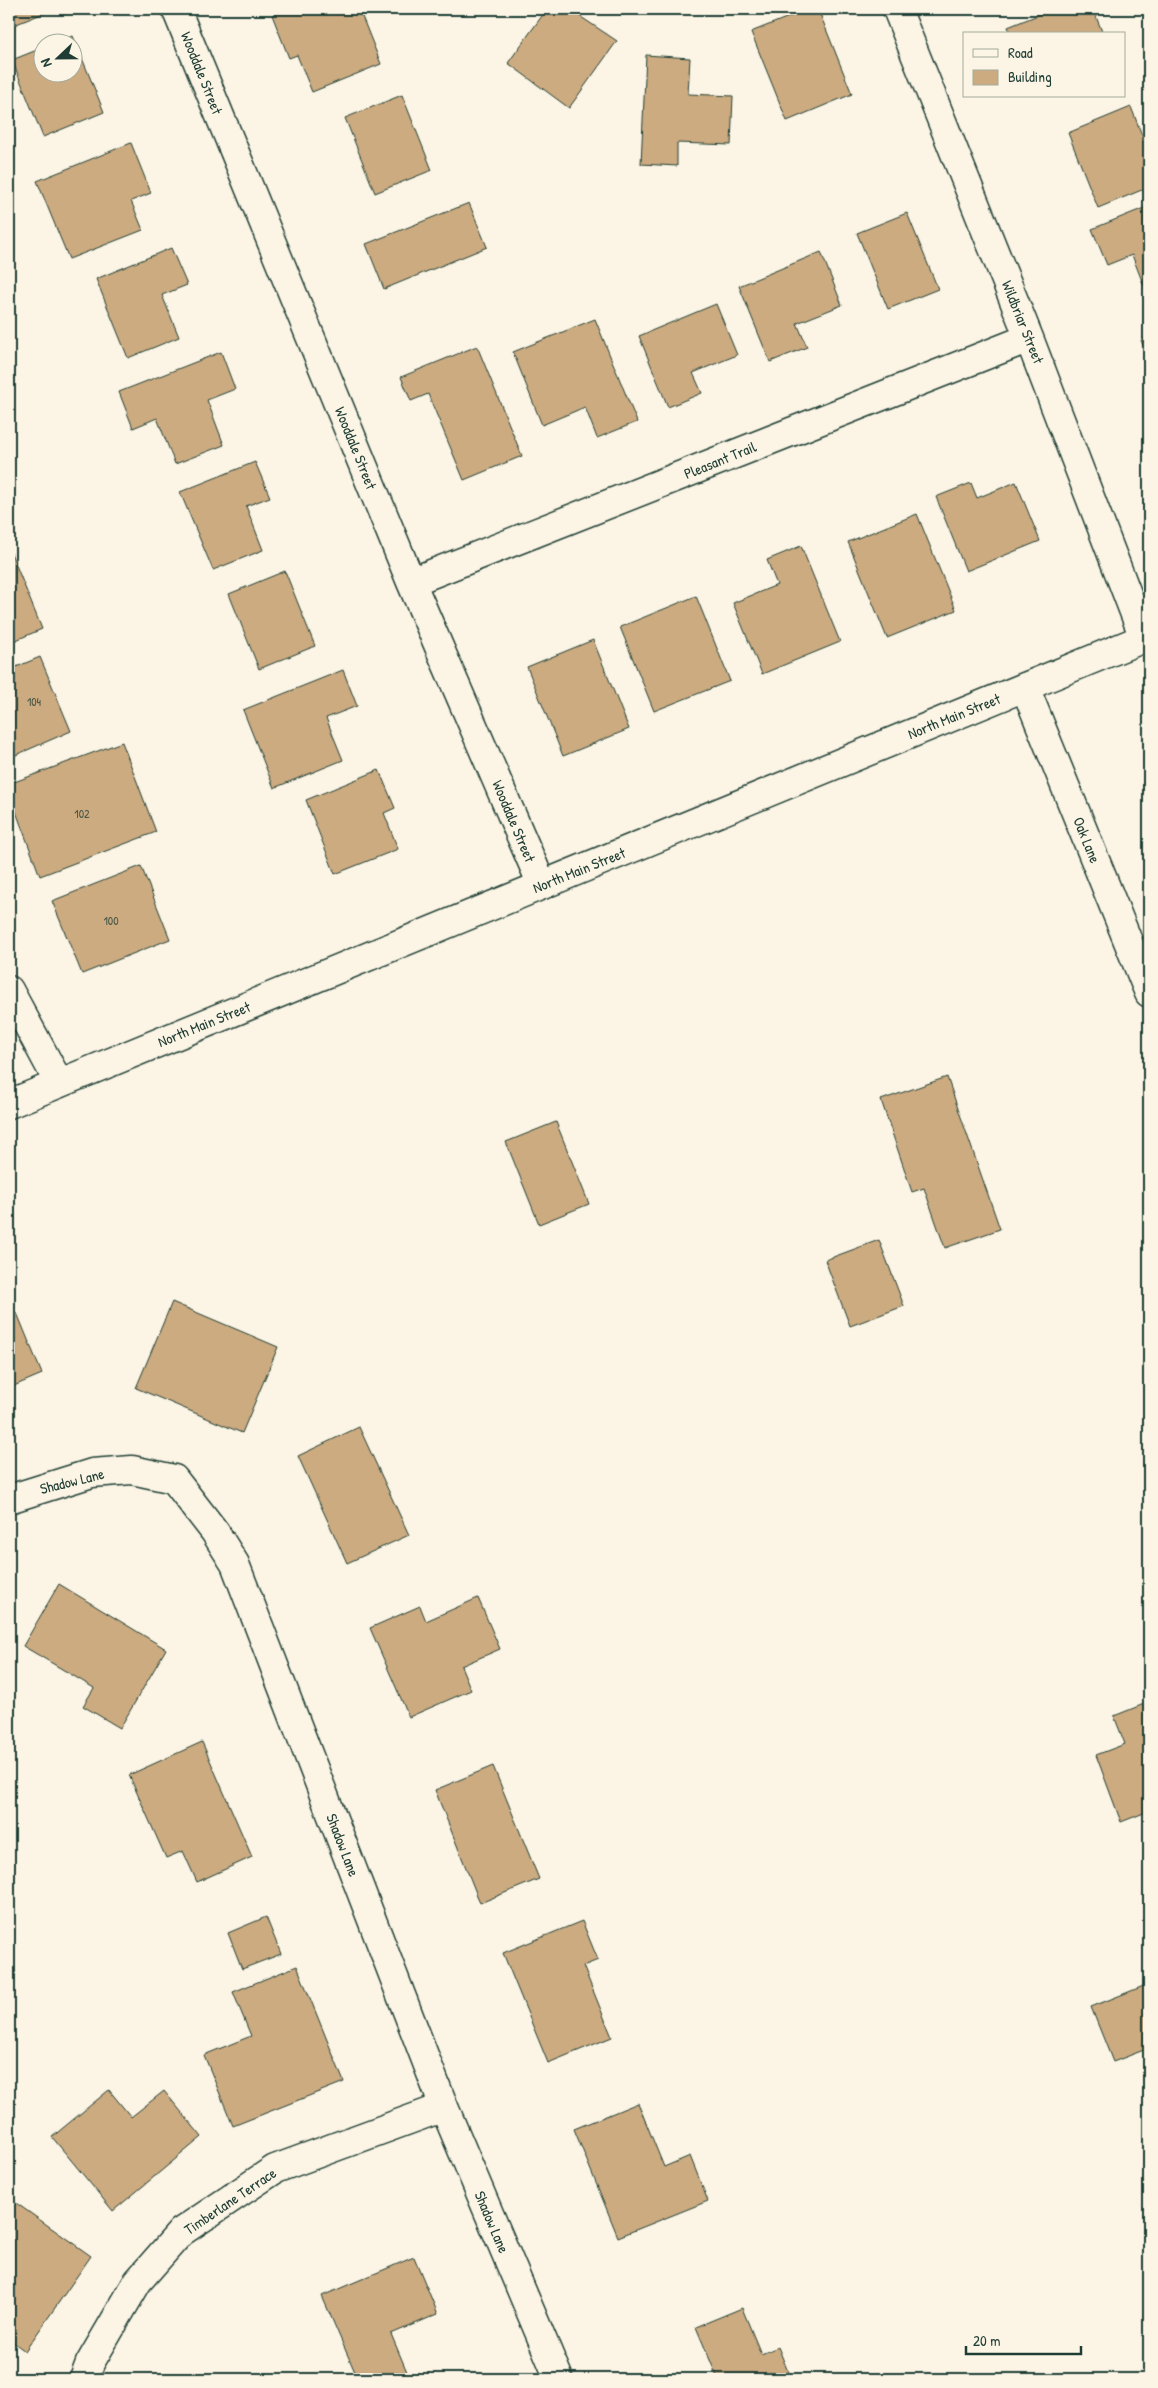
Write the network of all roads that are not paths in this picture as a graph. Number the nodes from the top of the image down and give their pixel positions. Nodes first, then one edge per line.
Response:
1 (176, 9) edge
2 (897, 9) edge
3 (1030, 338) junction
4 (412, 582) junction
5 (1147, 637) edge
6 (1026, 687) junction
7 (542, 885) junction
8 (9, 990) edge
9 (1149, 993) edge
10 (59, 1083) junction
11 (9, 1104) edge
12 (9, 1499) edge
13 (444, 2107) junction
14 (84, 2379) edge
15 (559, 2379) edge

1 - 4 street, Wooddale Street
2 - 3 street, Wildbriar Street
3 - 4 street, Pleasant Trail
3 - 5 street, Wildbriar Street
4 - 7 street, Wooddale Street
5 - 6 street, North Main Street
6 - 7 street, North Main Street
6 - 9 street, Oak Lane
7 - 10 street, North Main Street
8 - 10 street
10 - 11 street, North Main Street
12 - 13 street, Shadow Lane
13 - 14 street, Timberlane Terrace
13 - 15 street, Shadow Lane

